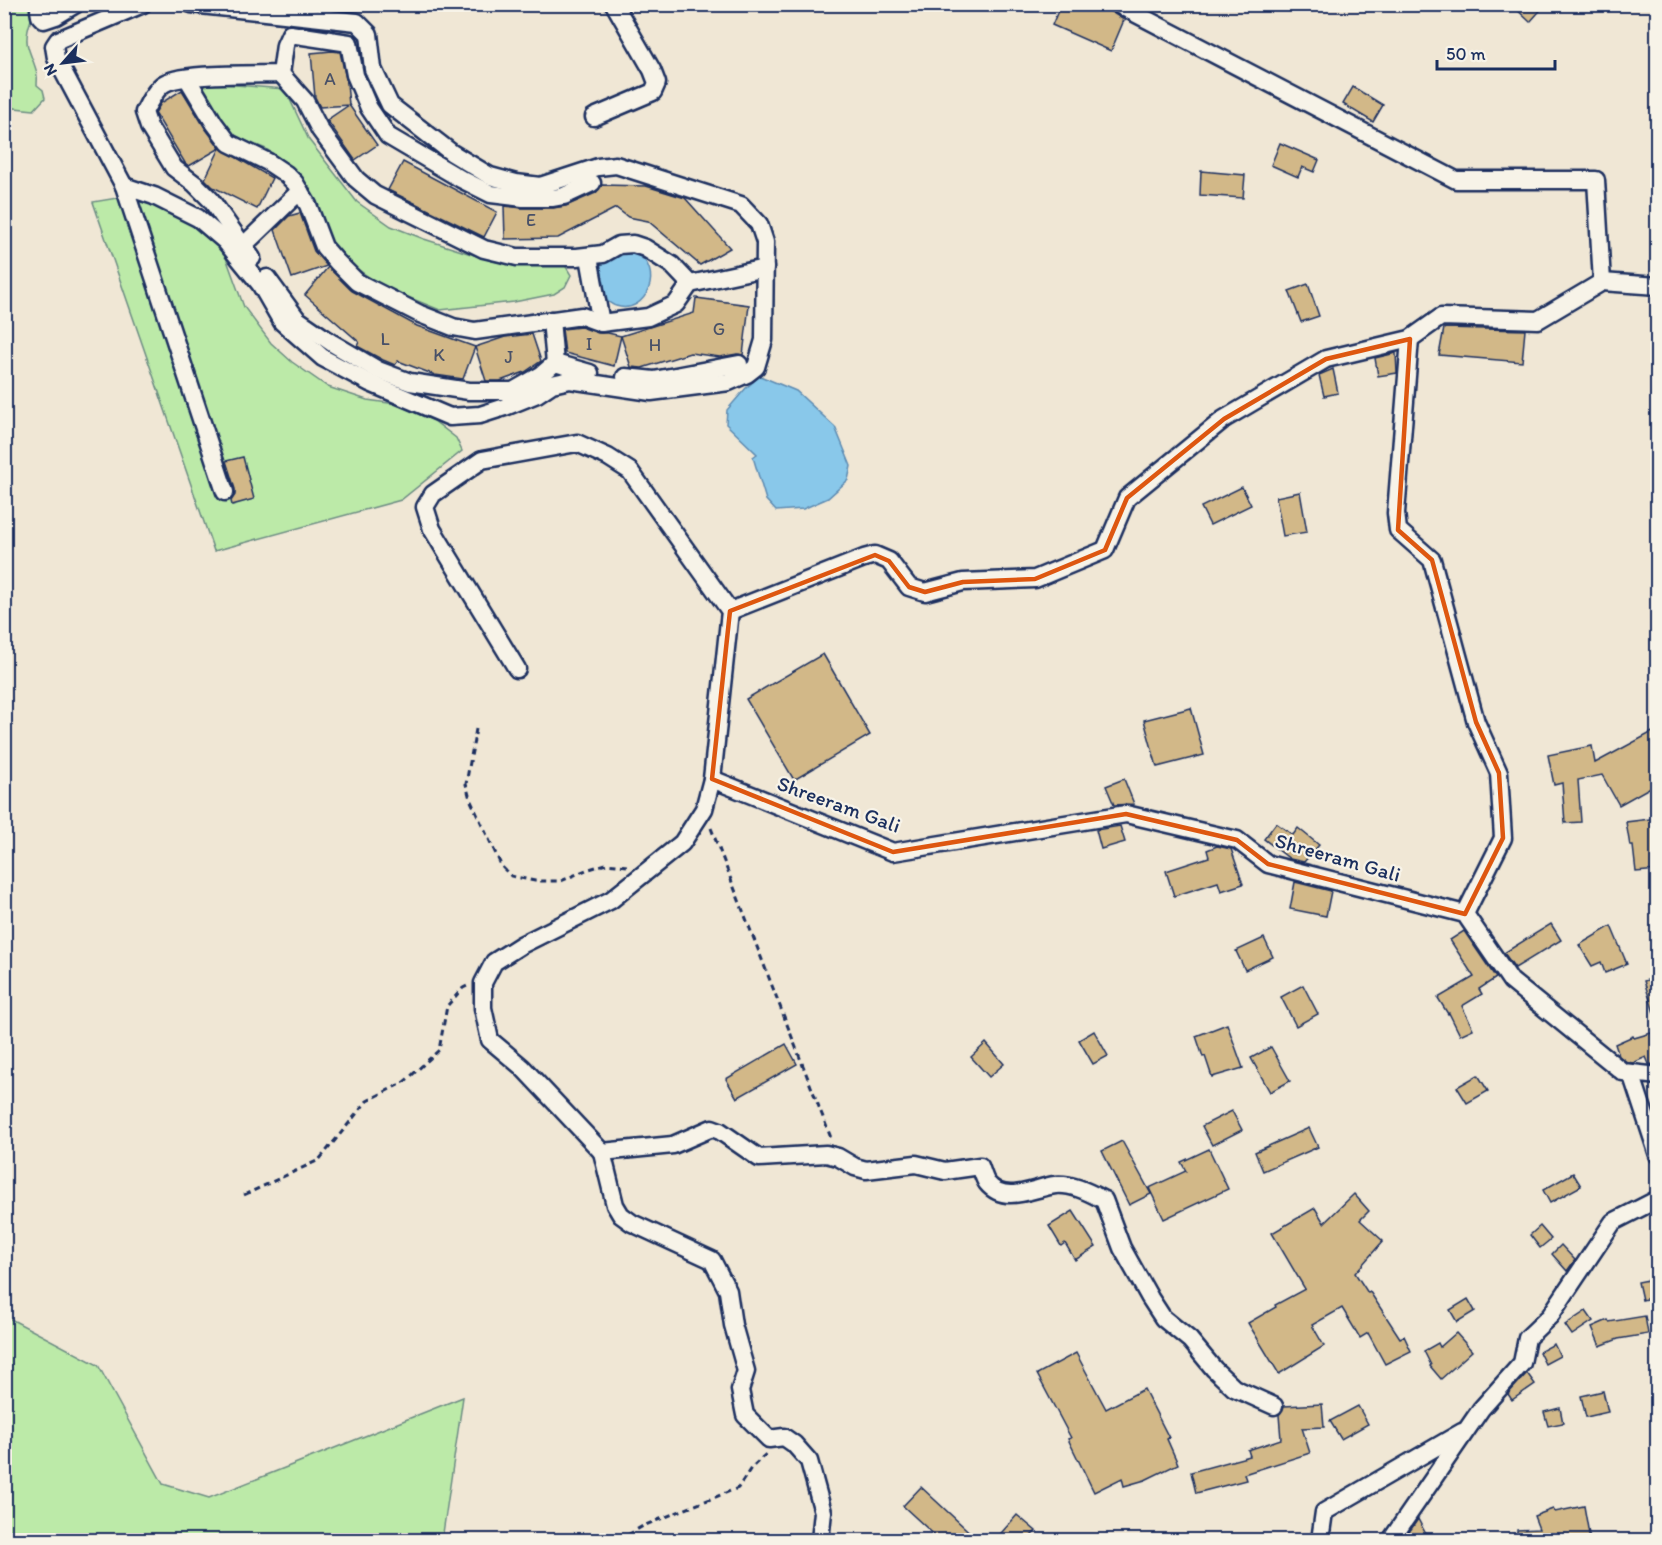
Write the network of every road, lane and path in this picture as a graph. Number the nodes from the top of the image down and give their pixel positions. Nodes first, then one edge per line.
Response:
1 (41, 4) edge
2 (143, 4) edge
3 (191, 4) edge
4 (614, 4) edge
5 (1117, 4) edge
6 (67, 10) edge
7 (72, 33) junction
8 (281, 74) junction
9 (187, 78) junction
10 (594, 117) dead end
11 (592, 183) dead end
12 (124, 186) junction
13 (300, 191) junction
14 (243, 246) junction
15 (589, 257) junction
16 (765, 268) junction
17 (1602, 282) junction
18 (690, 284) junction
19 (1658, 286) edge
20 (551, 320) junction
21 (601, 322) junction
22 (1410, 339) junction
23 (555, 363) junction
24 (739, 364) dead end
25 (225, 492) dead end
26 (730, 610) junction
27 (517, 669) dead end
28 (476, 729) dead end
29 (712, 779) junction
30 (704, 809) junction
31 (650, 868) junction
32 (1465, 914) junction
33 (483, 983) junction
34 (1631, 1073) junction
35 (1658, 1076) edge
36 (602, 1152) junction
37 (1658, 1155) edge
38 (838, 1157) junction
39 (244, 1195) dead end
40 (1658, 1199) edge
41 (1275, 1406) dead end
42 (1466, 1430) junction
43 (784, 1437) junction
44 (619, 1540) edge
45 (820, 1540) edge
46 (1320, 1540) edge
47 (1391, 1540) edge

1 - 6 street
2 - 7 street
3 - 16 street
4 - 10 street
5 - 17 street
6 - 7 street
7 - 12 street
8 - 9 street
8 - 11 street
8 - 15 street
9 - 13 street
9 - 14 street
12 - 16 street
12 - 25 street
13 - 14 street
13 - 20 street
14 - 23 street
15 - 18 street
15 - 21 street
16 - 18 street
17 - 19 street
17 - 22 street
18 - 21 street
20 - 21 street
20 - 23 street
22 - 26 street
22 - 32 street
23 - 24 street
26 - 27 street
26 - 29 street
28 - 31 path
29 - 30 street
29 - 32 street, Shreeram Gali
30 - 31 street
30 - 38 path
31 - 33 street
32 - 34 street
33 - 36 street
33 - 39 path
34 - 35 street
34 - 37 street
36 - 38 street
36 - 43 street
38 - 41 street
40 - 42 street
42 - 46 street
42 - 47 street
43 - 44 path
43 - 45 street

